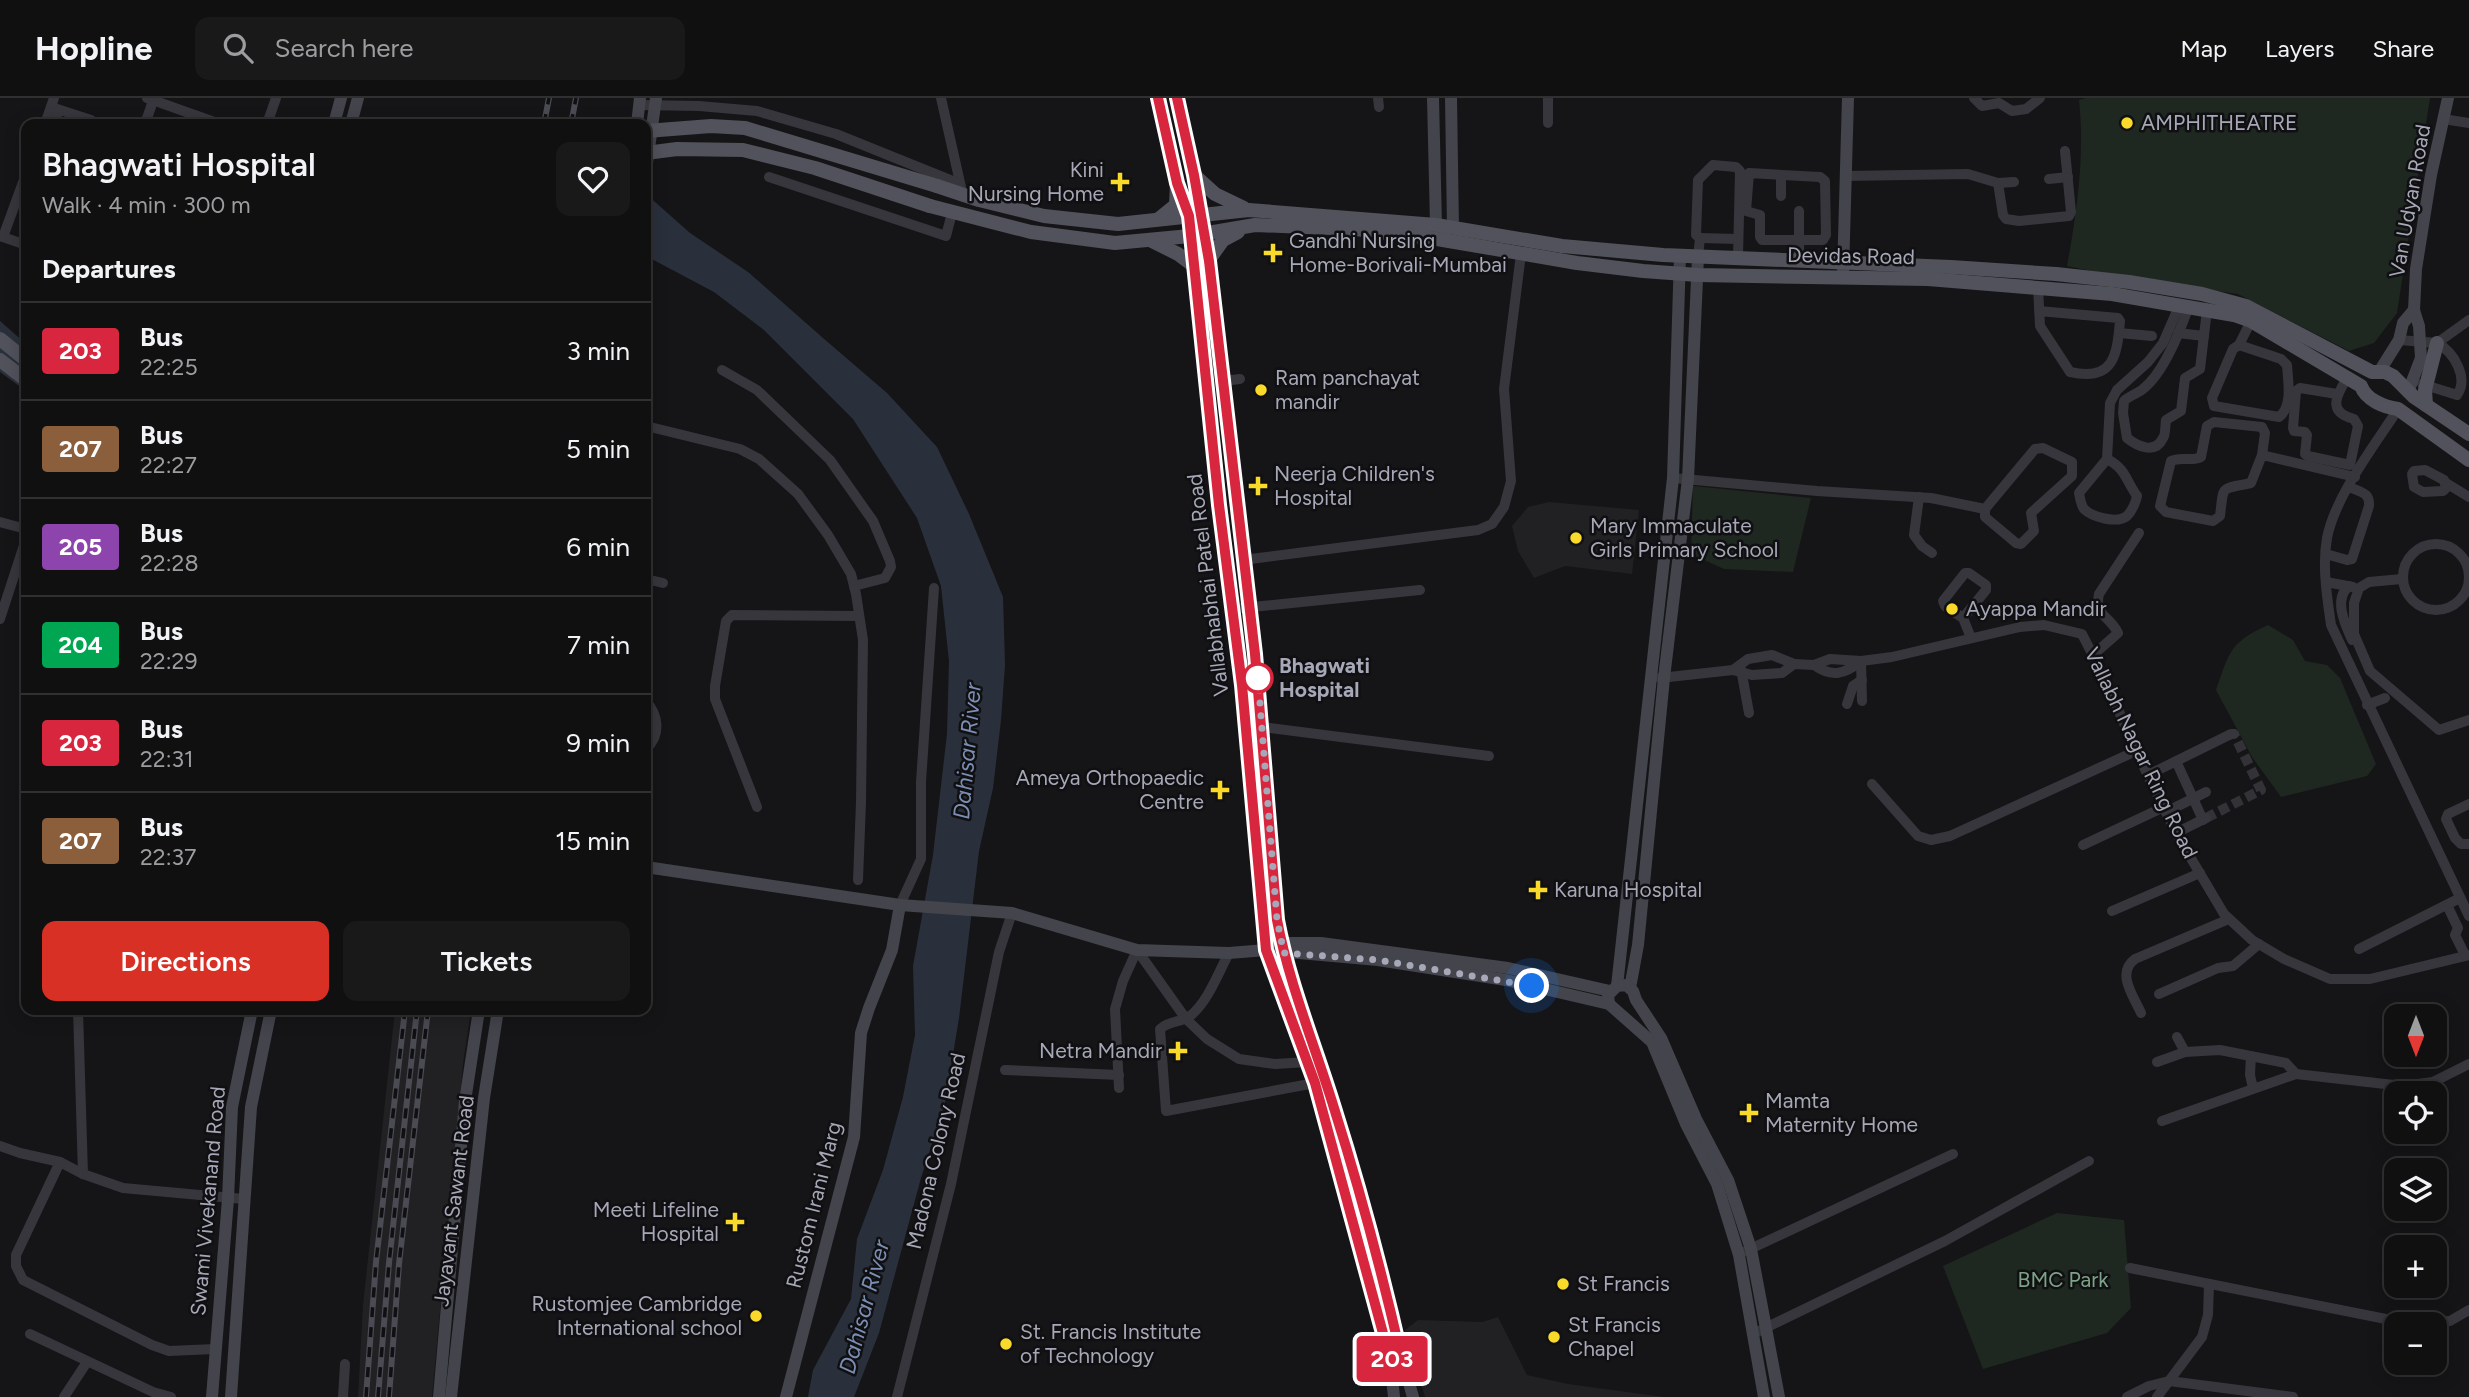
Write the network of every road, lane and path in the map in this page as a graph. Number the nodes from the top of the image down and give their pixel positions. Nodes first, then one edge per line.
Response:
1 (276, 98) edge
2 (341, 98) edge
3 (358, 98) edge
4 (941, 98) edge
5 (1158, 98) edge
6 (1177, 98) edge
7 (1433, 98) edge
8 (1451, 98) edge
9 (1548, 98) edge
10 (1848, 98) edge
11 (1974, 98) edge
12 (2039, 98) edge
13 (2448, 98) edge
14 (151, 99) edge
15 (639, 102) edge
16 (655, 102) edge
17 (55, 105) edge
18 (89, 119) edge
19 (146, 119) edge
20 (205, 119) edge
21 (269, 119) edge
22 (335, 119) edge
23 (352, 119) edge
24 (2443, 119) junction
25 (1548, 123) dead end
26 (2469, 123) edge
27 (651, 131) edge
28 (651, 132) edge
29 (2065, 151) dead end
30 (651, 152) edge
31 (1194, 175) junction
32 (1781, 175) junction
33 (1845, 176) junction
34 (769, 177) dead end
35 (2068, 177) junction
36 (2049, 179) dead end
37 (2014, 182) dead end
38 (1177, 183) junction
39 (1998, 183) junction
40 (21, 187) edge
41 (961, 189) junction
42 (1781, 196) dead end
43 (1249, 210) junction
44 (1799, 211) dead end
45 (952, 213) junction
46 (1195, 216) junction
47 (1156, 220) junction
48 (1255, 225) junction
49 (1436, 225) junction
50 (1453, 228) junction
51 (1197, 235) junction
52 (2, 237) edge
53 (1700, 238) junction
54 (1738, 239) junction
55 (1149, 240) junction
56 (1799, 240) junction
57 (21, 243) edge
58 (1521, 254) junction
59 (1680, 256) junction
60 (1699, 257) junction
61 (1738, 258) junction
62 (1209, 261) junction
63 (1799, 261) junction
64 (1194, 266) junction
65 (1843, 269) junction
66 (1679, 274) junction
67 (1698, 275) junction
68 (2038, 287) junction
69 (2184, 305) junction
70 (2207, 310) junction
71 (2414, 310) junction
72 (2039, 311) junction
73 (2469, 320) edge
74 (2251, 321) junction
75 (2119, 333) junction
76 (2179, 333) junction
77 (2204, 335) junction
78 (2152, 336) dead end
79 (2281, 338) junction
80 (0, 339) edge
81 (2399, 340) junction
82 (2421, 343) junction
83 (2437, 343) junction
84 (2239, 345) junction
85 (21, 356) edge
86 (2275, 357) junction
87 (0, 360) edge
88 (722, 370) dead end
89 (2375, 372) junction
90 (21, 376) edge
91 (2347, 378) junction
92 (1240, 379) dead end
93 (1223, 381) junction
94 (2361, 386) junction
95 (2416, 386) junction
96 (2337, 394) junction
97 (2398, 409) junction
98 (651, 427) edge
99 (2469, 434) edge
100 (2262, 455) junction
101 (2107, 459) junction
102 (2469, 460) edge
103 (2355, 470) junction
104 (1673, 478) junction
105 (1688, 479) junction
106 (2446, 484) dead end
107 (2349, 487) junction
108 (1919, 497) junction
109 (2469, 497) edge
110 (1985, 509) junction
111 (0, 522) edge
112 (21, 528) edge
113 (2139, 533) dead end
114 (1932, 553) dead end
115 (21, 554) edge
116 (2326, 554) junction
117 (1243, 560) junction
118 (2402, 579) junction
119 (651, 580) edge
120 (663, 583) dead end
121 (854, 586) junction
122 (1661, 586) junction
123 (2341, 586) junction
124 (1675, 587) junction
125 (934, 588) dead end
126 (1420, 590) dead end
127 (1250, 607) junction
128 (1232, 609) junction
129 (859, 616) junction
130 (1963, 618) junction
131 (0, 619) edge
132 (1971, 638) junction
133 (2093, 655) junction
134 (1861, 661) junction
135 (1794, 664) junction
136 (1739, 669) junction
137 (1650, 678) junction
138 (1664, 678) junction
139 (1862, 680) junction
140 (2358, 685) junction
141 (2385, 698) dead end
142 (1862, 701) dead end
143 (1847, 704) dead end
144 (2367, 705) junction
145 (651, 709) edge
146 (1749, 713) dead end
147 (2469, 720) edge
148 (1262, 727) junction
149 (2234, 734) dead end
150 (651, 742) edge
151 (2136, 751) junction
152 (1489, 756) dead end
153 (2176, 761) junction
154 (2148, 775) junction
155 (1872, 784) dead end
156 (2206, 792) dead end
157 (2193, 799) junction
158 (2469, 804) edge
159 (757, 807) dead end
160 (2165, 810) junction
161 (2176, 833) junction
162 (2469, 844) edge
163 (2083, 845) dead end
164 (651, 868) edge
165 (2200, 873) junction
166 (858, 880) dead end
167 (2460, 898) junction
168 (900, 905) junction
169 (2447, 905) junction
170 (2112, 911) dead end
171 (1012, 913) junction
172 (2469, 916) edge
173 (2229, 919) junction
174 (2259, 944) junction
175 (1283, 948) junction
176 (1138, 950) junction
177 (1266, 950) junction
178 (2359, 950) dead end
179 (1229, 953) junction
180 (2467, 955) edge
181 (1621, 994) junction
182 (2159, 994) dead end
183 (1620, 1013) junction
184 (2141, 1013) dead end
185 (78, 1015) edge
186 (251, 1015) edge
187 (270, 1015) edge
188 (478, 1015) edge
189 (497, 1015) edge
190 (1186, 1019) junction
191 (2177, 1037) dead end
192 (2185, 1052) junction
193 (2251, 1056) junction
194 (1308, 1062) junction
195 (2157, 1062) dead end
196 (2469, 1064) edge
197 (1005, 1070) dead end
198 (1119, 1074) junction
199 (2296, 1074) junction
200 (1315, 1083) junction
201 (1119, 1088) dead end
202 (2253, 1088) junction
203 (2162, 1121) dead end
204 (0, 1146) edge
205 (1952, 1154) dead end
206 (2090, 1161) dead end
207 (60, 1162) junction
208 (83, 1174) junction
209 (165, 1192) junction
210 (228, 1199) junction
211 (244, 1199) junction
212 (165, 1204) dead end
213 (1745, 1252) junction
214 (2130, 1268) dead end
215 (221, 1275) junction
216 (239, 1276) junction
217 (2209, 1284) junction
218 (2469, 1311) edge
219 (1766, 1329) junction
220 (30, 1334) dead end
221 (1753, 1334) junction
222 (215, 1349) junction
223 (1395, 1357) junction
224 (87, 1362) junction
225 (345, 1364) dead end
226 (2169, 1381) junction
227 (64, 1397) edge
228 (171, 1397) edge
229 (212, 1397) edge
230 (231, 1397) edge
231 (344, 1397) edge
232 (439, 1397) edge
233 (451, 1397) edge
234 (786, 1397) edge
235 (897, 1397) edge
236 (1395, 1397) edge
237 (1413, 1397) edge
238 (1764, 1397) edge
239 (1779, 1397) edge
240 (2127, 1397) edge
241 (2157, 1397) edge
242 (2292, 1397) edge

1 - 21 street
2 - 22 street
3 - 23 street
4 - 41 street
5 - 38 street
6 - 31 street
7 - 49 street
8 - 50 street
9 - 25 street
10 - 33 street
11 - 12 street
13 - 24 street, Van Udyan Road
14 - 19 street
14 - 20 street
15 - 16 street
16 - 28 street
16 - 41 street
17 - 18 street
24 - 26 street
24 - 71 street, Van Udyan Road
27 - 41 main road, Devidas Road, bridge
29 - 35 street
30 - 45 main road, Devidas Road, bridge
31 - 43 main road
31 - 46 street
32 - 42 street
32 - 56 street
32 - 56 street
33 - 39 street
33 - 65 street
34 - 45 street
35 - 36 street
35 - 39 street
37 - 39 street
38 - 46 street
38 - 47 main road
40 - 52 street
41 - 47 main road, Devidas Road
43 - 46 main road, Devidas Road
43 - 49 main road, Devidas Road
44 - 56 street
45 - 55 main road, Devidas Road
46 - 47 main road, Devidas Road
46 - 51 main road, Vallabhabhai Patel Road
48 - 51 main road, Devidas Road
48 - 58 main road, Devidas Road
48 - 62 main road
49 - 50 main road, Devidas Road
50 - 59 main road, Devidas Road
51 - 55 main road, Devidas Road
51 - 62 street
51 - 64 street, Vallabhabhai Patel Road
52 - 57 street
53 - 54 street
53 - 54 street
53 - 60 street
54 - 61 street
55 - 64 main road
56 - 63 street
58 - 66 main road, Devidas Road
58 - 117 street
59 - 60 main road, Devidas Road
59 - 66 street
60 - 61 main road, Devidas Road
60 - 67 street
61 - 63 main road, Devidas Road
62 - 93 street
63 - 65 main road, Devidas Road
64 - 128 street, Vallabhabhai Patel Road
65 - 67 main road, Devidas Road
65 - 68 main road, Devidas Road
65 - 89 main road, Devidas Road
66 - 67 main road, Devidas Road
66 - 104 street
67 - 105 street
68 - 69 main road, Devidas Road
68 - 72 street
69 - 70 main road, Devidas Road
69 - 76 street
69 - 101 street
70 - 74 main road, Devidas Road
70 - 77 street
71 - 81 street, Van Udyan Road
71 - 82 street, Van Udyan Road
72 - 75 street
72 - 75 street
73 - 83 street
74 - 79 main road, Devidas Road
74 - 84 street
75 - 78 street
76 - 77 street
76 - 77 street
79 - 86 street
79 - 91 main road, Devidas Road
80 - 85 main road
81 - 82 street
81 - 89 street, Van Udyan Road
82 - 83 street
82 - 95 street, Van Udyan Road
83 - 95 main road
83 - 95 street
84 - 86 street
84 - 86 street
87 - 90 main road
88 - 121 street
89 - 94 main road
89 - 95 main road, Devidas Road
91 - 94 main road, Devidas Road
91 - 96 street
92 - 93 street
93 - 117 street
94 - 97 main road, Devidas Road
95 - 97 main road
95 - 99 main road, Devidas Road
96 - 103 street
96 - 103 street
97 - 102 main road, Devidas Road
97 - 103 street
98 - 121 street
100 - 100 street
100 - 103 street
101 - 101 street
103 - 107 street
104 - 105 street
104 - 122 street
105 - 108 street
105 - 124 street
106 - 109 street
107 - 116 street
107 - 116 street
108 - 110 street
108 - 114 street
110 - 110 street
111 - 112 street
113 - 133 street
115 - 131 street
116 - 123 street
117 - 127 street
118 - 118 street
118 - 147 street
119 - 120 street
121 - 129 street
122 - 124 street
122 - 137 street
123 - 140 street
123 - 140 street
124 - 138 street
125 - 168 street
126 - 127 street
127 - 128 street
127 - 148 street
128 - 177 street, Vallabhabhai Patel Road
129 - 159 street
129 - 166 street
130 - 130 street
130 - 132 street
132 - 133 street, Vallabh Nagar Ring Road
132 - 134 street, Vallabh Nagar Ring Road
133 - 151 street, Vallabh Nagar Ring Road
134 - 135 street, Vallabh Nagar Ring Road
134 - 139 street
135 - 136 street, Vallabh Nagar Ring Road
135 - 136 street
136 - 138 street, Vallabh Nagar Ring Road
136 - 146 street
137 - 138 street, Vallabh Nagar Ring Road
137 - 181 street
138 - 181 street
139 - 142 street
139 - 143 street
140 - 144 street
141 - 144 street
144 - 167 street
145 - 150 street
148 - 152 street
148 - 175 street
149 - 153 street
151 - 154 street, Vallabh Nagar Ring Road
151 - 155 street
153 - 154 street
153 - 157 street
154 - 160 street, Vallabh Nagar Ring Road
156 - 157 street
157 - 160 street
157 - 161 street
158 - 162 street
160 - 161 street, Vallabh Nagar Ring Road
160 - 163 street
161 - 165 street, Vallabh Nagar Ring Road
164 - 168 street
165 - 170 street
165 - 173 street, Vallabh Nagar Ring Road
167 - 169 street
167 - 172 street
168 - 171 street
168 - 234 street, Rustom Irani Marg
169 - 178 street
169 - 180 street
171 - 176 street
171 - 235 street, Madona Colony Road
173 - 174 street, Vallabh Nagar Ring Road
173 - 184 street
174 - 180 street, Vallabh Nagar Ring Road
174 - 182 street
175 - 177 street
175 - 181 street
175 - 223 street
176 - 179 street
176 - 190 street
176 - 198 street
177 - 179 street
177 - 194 street, Vallabhabhai Patel Road
179 - 190 street
181 - 183 street
181 - 183 street
181 - 213 street
183 - 213 street
185 - 208 street
186 - 210 street, Swami Vivekanand Road
187 - 211 street, Swami Vivekanand Road
188 - 232 street, Jayavant Sawant Road
189 - 233 street, Jayavant Sawant Road
190 - 194 street
190 - 200 street
191 - 192 street
192 - 193 street
192 - 195 street
193 - 199 street
193 - 202 street
194 - 200 street, Vallabhabhai Patel Road
196 - 199 street
197 - 198 street
198 - 201 street
199 - 202 street
200 - 223 street, Vallabhabhai Patel Road
202 - 203 street
204 - 207 street
205 - 213 street
206 - 219 street
207 - 208 street
207 - 222 street
208 - 209 street
209 - 210 street
209 - 212 street
210 - 211 street
210 - 215 street, Swami Vivekanand Road
211 - 216 street, Swami Vivekanand Road
213 - 219 street
213 - 221 street
214 - 217 street
215 - 216 street
215 - 222 street, Swami Vivekanand Road
216 - 230 street, Swami Vivekanand Road
217 - 218 street
217 - 226 street
219 - 221 street
219 - 239 street
220 - 224 street
221 - 238 street
222 - 229 street, Swami Vivekanand Road
223 - 236 street
223 - 237 street
224 - 227 street
224 - 228 street
225 - 231 street
226 - 240 street
226 - 241 street
226 - 242 street

